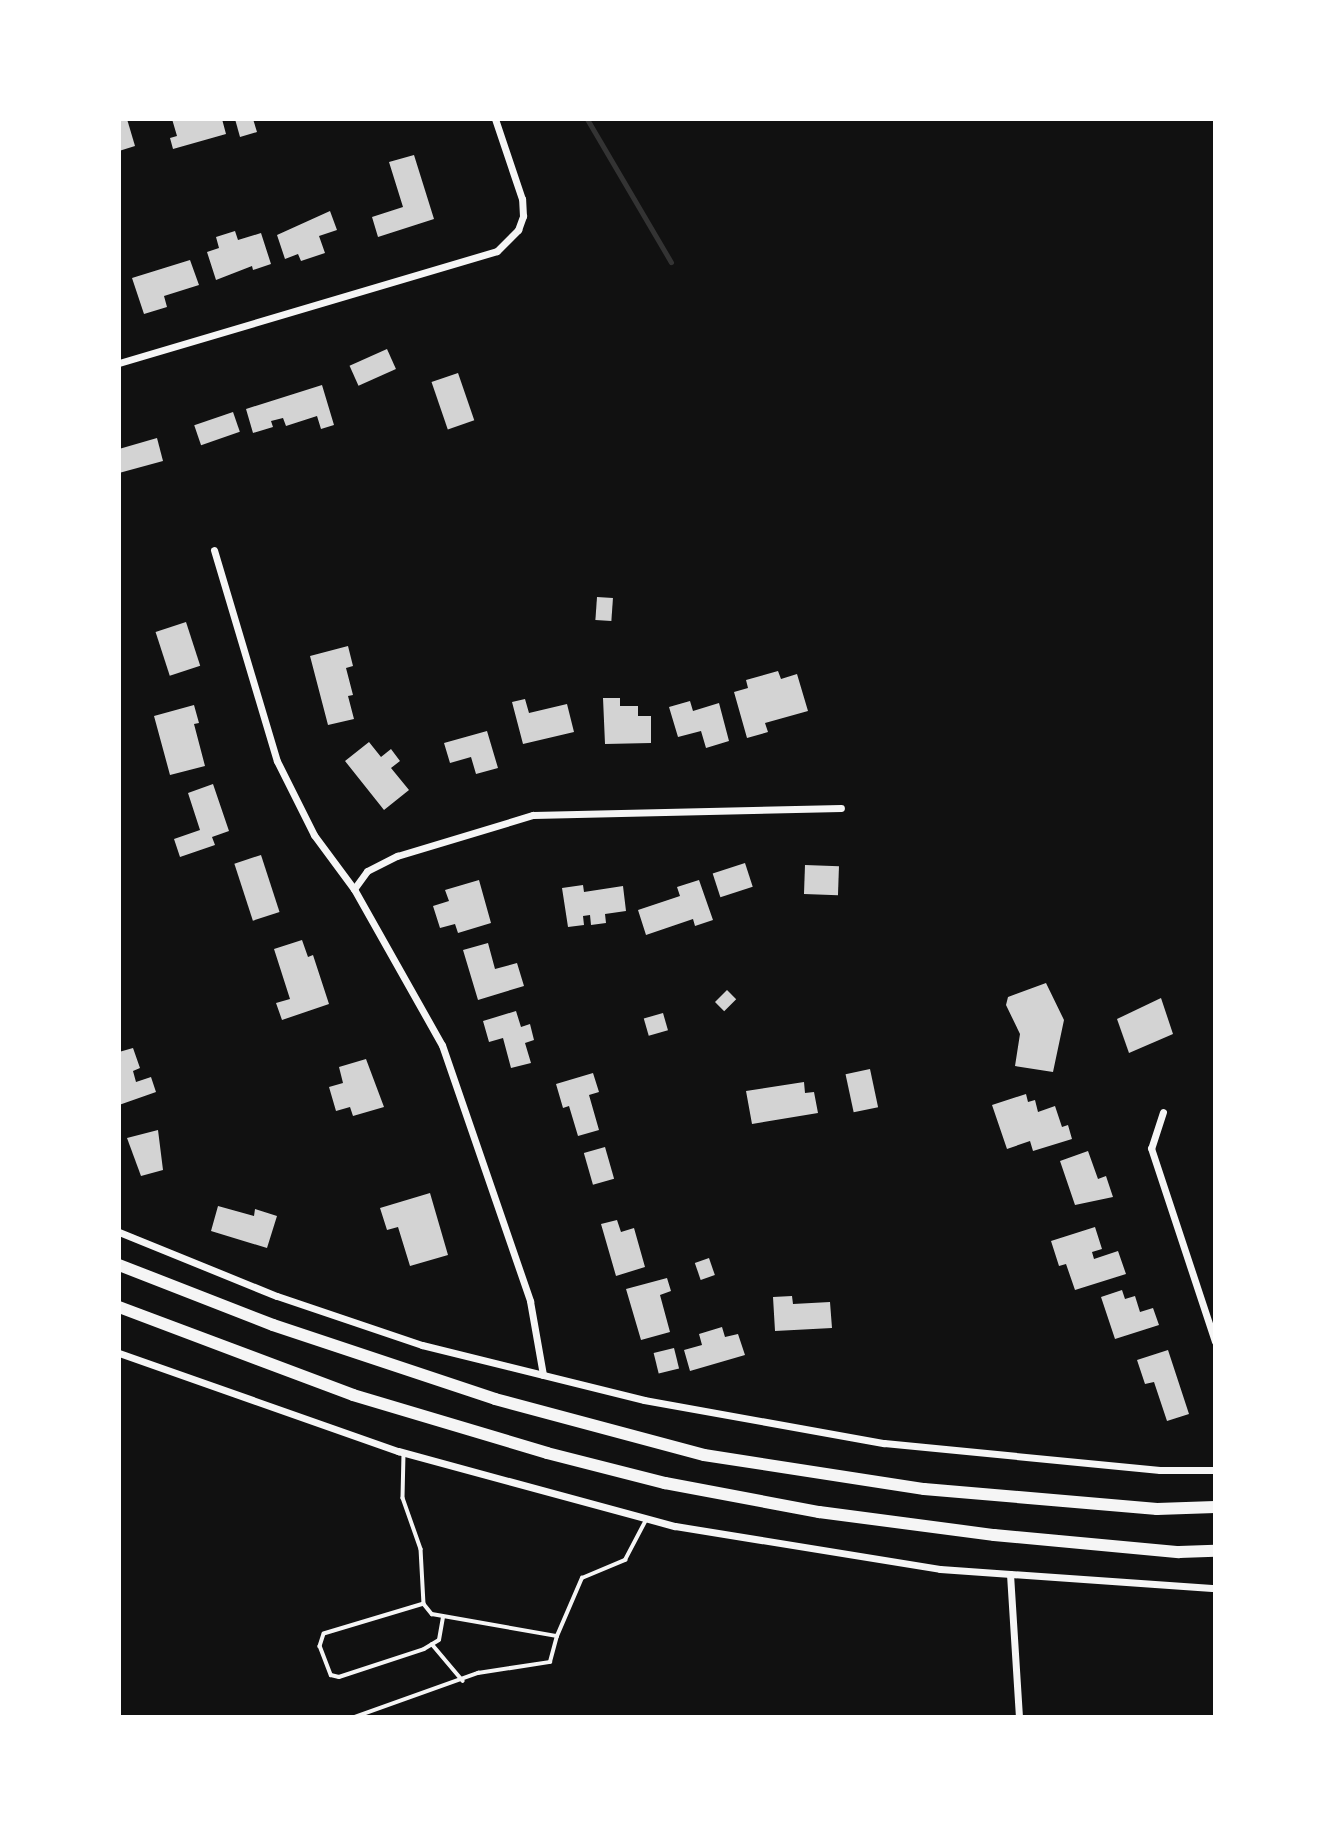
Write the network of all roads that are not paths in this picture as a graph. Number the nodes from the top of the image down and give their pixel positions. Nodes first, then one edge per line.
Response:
1 (495, 119) edge
2 (119, 363) edge
3 (214, 550) dead end
4 (841, 808) dead end
5 (354, 889) junction
6 (1163, 1112) dead end
7 (119, 1232) edge
8 (119, 1265) edge
9 (119, 1307) edge
10 (1215, 1342) edge
11 (119, 1353) edge
12 (543, 1375) junction
13 (404, 1453) junction
14 (1215, 1470) edge
15 (1215, 1507) edge
16 (647, 1518) junction
17 (1215, 1551) edge
18 (1010, 1574) junction
19 (1215, 1588) edge
20 (424, 1604) junction
21 (443, 1616) junction
22 (557, 1636) junction
23 (432, 1644) junction
24 (463, 1681) junction
25 (355, 1717) edge
26 (1019, 1717) edge

1 - 2 street
3 - 5 street
4 - 5 street
5 - 12 street
6 - 10 street
7 - 12 street
8 - 15 highway
9 - 17 highway
11 - 13 street
12 - 14 street
13 - 16 street
13 - 20 lane
16 - 18 street
16 - 22 lane
18 - 19 street
18 - 26 street
20 - 21 lane
20 - 23 lane
21 - 22 lane
21 - 23 lane
22 - 24 lane
23 - 24 lane
24 - 25 lane

